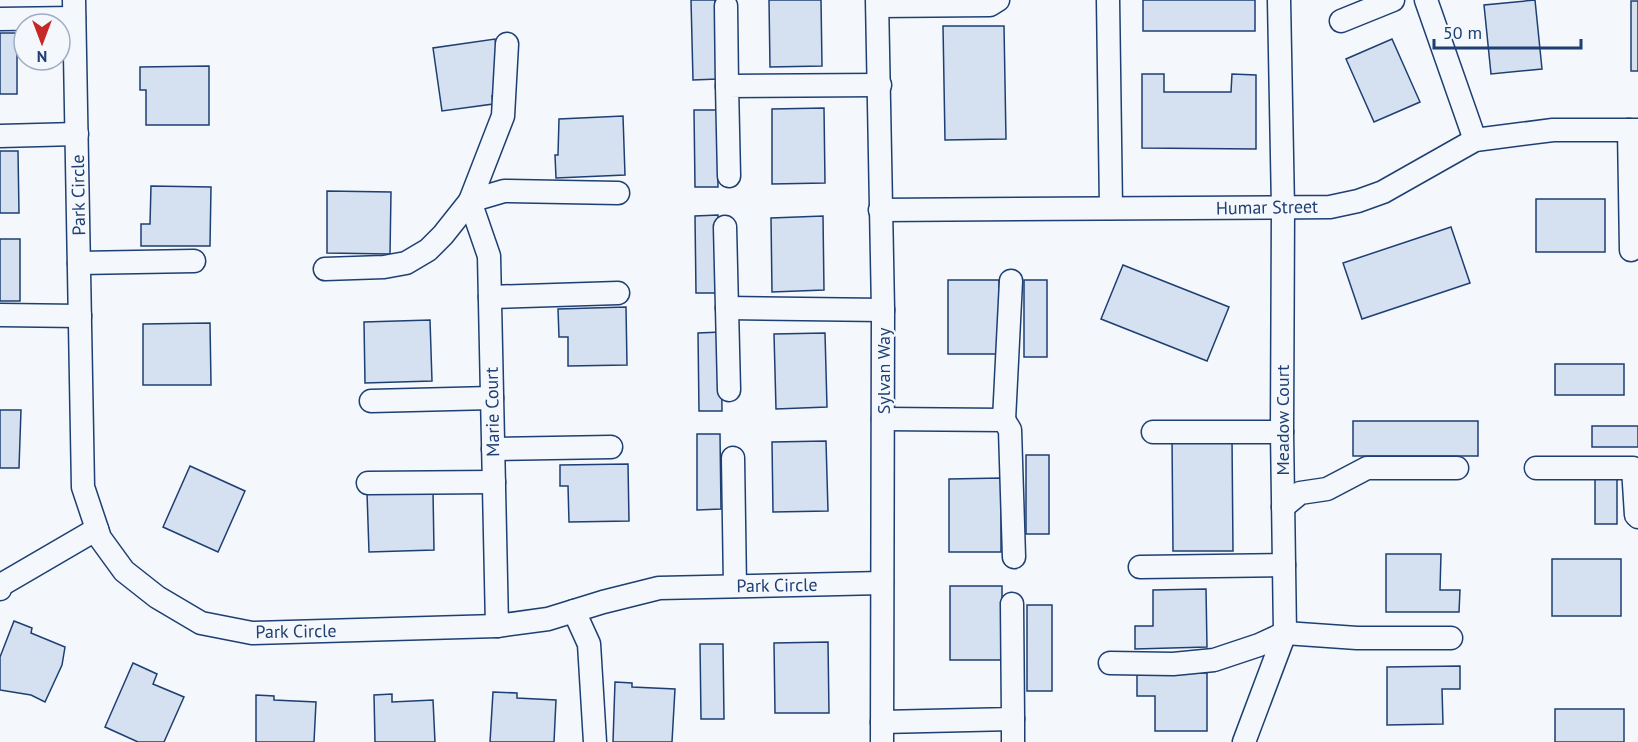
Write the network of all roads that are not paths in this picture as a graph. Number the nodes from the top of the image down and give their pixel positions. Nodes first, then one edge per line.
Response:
1 (998, 0) edge
2 (1108, 0) edge
3 (1279, 0) edge
4 (1393, 0) edge
5 (1426, 0) edge
6 (877, 3) edge
7 (726, 6) dead end
8 (74, 9) edge
9 (0, 19) edge
10 (1341, 21) dead end
11 (507, 44) dead end
12 (880, 85) junction
13 (727, 86) junction
14 (1634, 130) edge
15 (76, 134) junction
16 (0, 136) edge
17 (1475, 140) junction
18 (729, 176) dead end
19 (618, 193) dead end
20 (470, 201) junction
21 (1111, 208) junction
22 (1283, 208) junction
23 (880, 210) junction
24 (725, 226) dead end
25 (1630, 250) dead end
26 (194, 261) dead end
27 (79, 262) junction
28 (325, 269) dead end
29 (1011, 280) dead end
30 (618, 293) dead end
31 (490, 297) junction
32 (727, 308) junction
33 (883, 310) junction
34 (0, 315) edge
35 (80, 316) junction
36 (729, 390) dead end
37 (492, 398) junction
38 (371, 401) dead end
39 (883, 419) junction
40 (1004, 420) junction
41 (1153, 432) dead end
42 (1281, 432) junction
43 (611, 447) dead end
44 (493, 448) junction
45 (733, 458) dead end
46 (1457, 468) dead end
47 (1536, 468) dead end
48 (494, 482) junction
49 (368, 483) dead end
50 (1283, 507) junction
51 (1638, 517) edge
52 (97, 529) junction
53 (1014, 556) dead end
54 (1284, 565) junction
55 (1140, 567) dead end
56 (882, 583) junction
57 (0, 586) edge
58 (735, 586) junction
59 (1012, 604) dead end
60 (574, 611) junction
61 (497, 626) junction
62 (1285, 633) junction
63 (1450, 638) dead end
64 (1110, 663) dead end
65 (1013, 719) junction
66 (882, 732) edge
67 (595, 742) edge
68 (1013, 742) edge
69 (1244, 742) edge

1 - 6 street
2 - 21 street
3 - 22 street, Meadow Court
4 - 10 street
5 - 17 street
6 - 12 street, Sylvan Way
7 - 13 street
8 - 9 street
8 - 15 street, Park Circle
11 - 20 street
12 - 13 street
12 - 23 street, Sylvan Way
13 - 18 street
14 - 17 street, Humar Street
14 - 25 street
15 - 16 street
15 - 27 street, Park Circle
17 - 22 street, Humar Street
19 - 20 street
20 - 28 street
20 - 31 street, Marie Court
21 - 22 street, Humar Street
21 - 23 street, Humar Street
22 - 42 street, Meadow Court
23 - 33 street, Sylvan Way
24 - 32 street
26 - 27 street
27 - 35 street, Park Circle
29 - 40 street
30 - 31 street
31 - 37 street, Marie Court
32 - 33 street
32 - 36 street
33 - 39 street, Sylvan Way
34 - 35 street
35 - 52 street, Park Circle
37 - 38 street
37 - 44 street, Marie Court
39 - 40 street
39 - 56 street, Sylvan Way
40 - 53 street
41 - 42 street
42 - 50 street, Meadow Court
43 - 44 street
44 - 48 street, Marie Court
45 - 58 street
46 - 50 street
47 - 51 street
48 - 49 street
48 - 61 street, Marie Court
50 - 54 street, Meadow Court
52 - 57 street
52 - 61 street, Park Circle
54 - 55 street
54 - 62 street, Meadow Court
56 - 58 street, Park Circle
56 - 66 street, Sylvan Way
58 - 60 street, Park Circle
59 - 65 street
60 - 61 street, Park Circle
60 - 67 street
62 - 63 street
62 - 64 street
62 - 69 street
65 - 66 street
65 - 68 street

